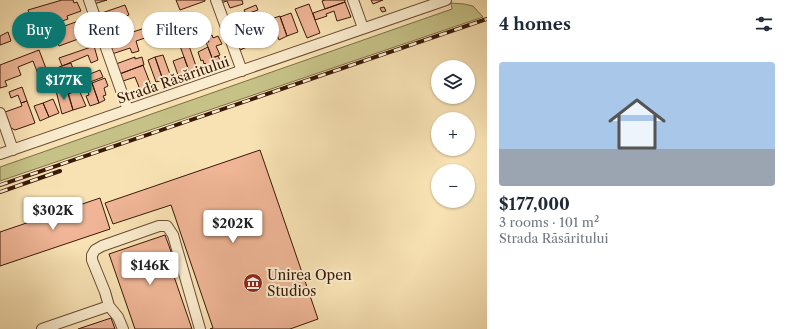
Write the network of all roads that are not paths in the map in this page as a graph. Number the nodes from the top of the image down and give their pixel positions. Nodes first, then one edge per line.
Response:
1 (89, 0) edge
2 (216, 0) edge
3 (353, 0) edge
4 (414, 0) edge
5 (446, 0) edge
6 (418, 10) junction
7 (363, 28) junction
8 (242, 70) junction
9 (128, 110) junction
10 (0, 113) edge
11 (14, 150) junction
12 (0, 154) edge
13 (108, 306) junction
14 (42, 329) edge
15 (123, 329) edge
16 (200, 329) edge

1 - 9 street
2 - 8 street
3 - 7 street
4 - 6 street
5 - 6 street, Strada Răsăritului
6 - 7 street, Strada Răsăritului
7 - 8 street, Strada Răsăritului
8 - 9 street, Strada Răsăritului
9 - 11 street, Strada Răsăritului
10 - 11 street
11 - 12 street, Strada Răsăritului
13 - 14 street
13 - 15 street
13 - 16 street

